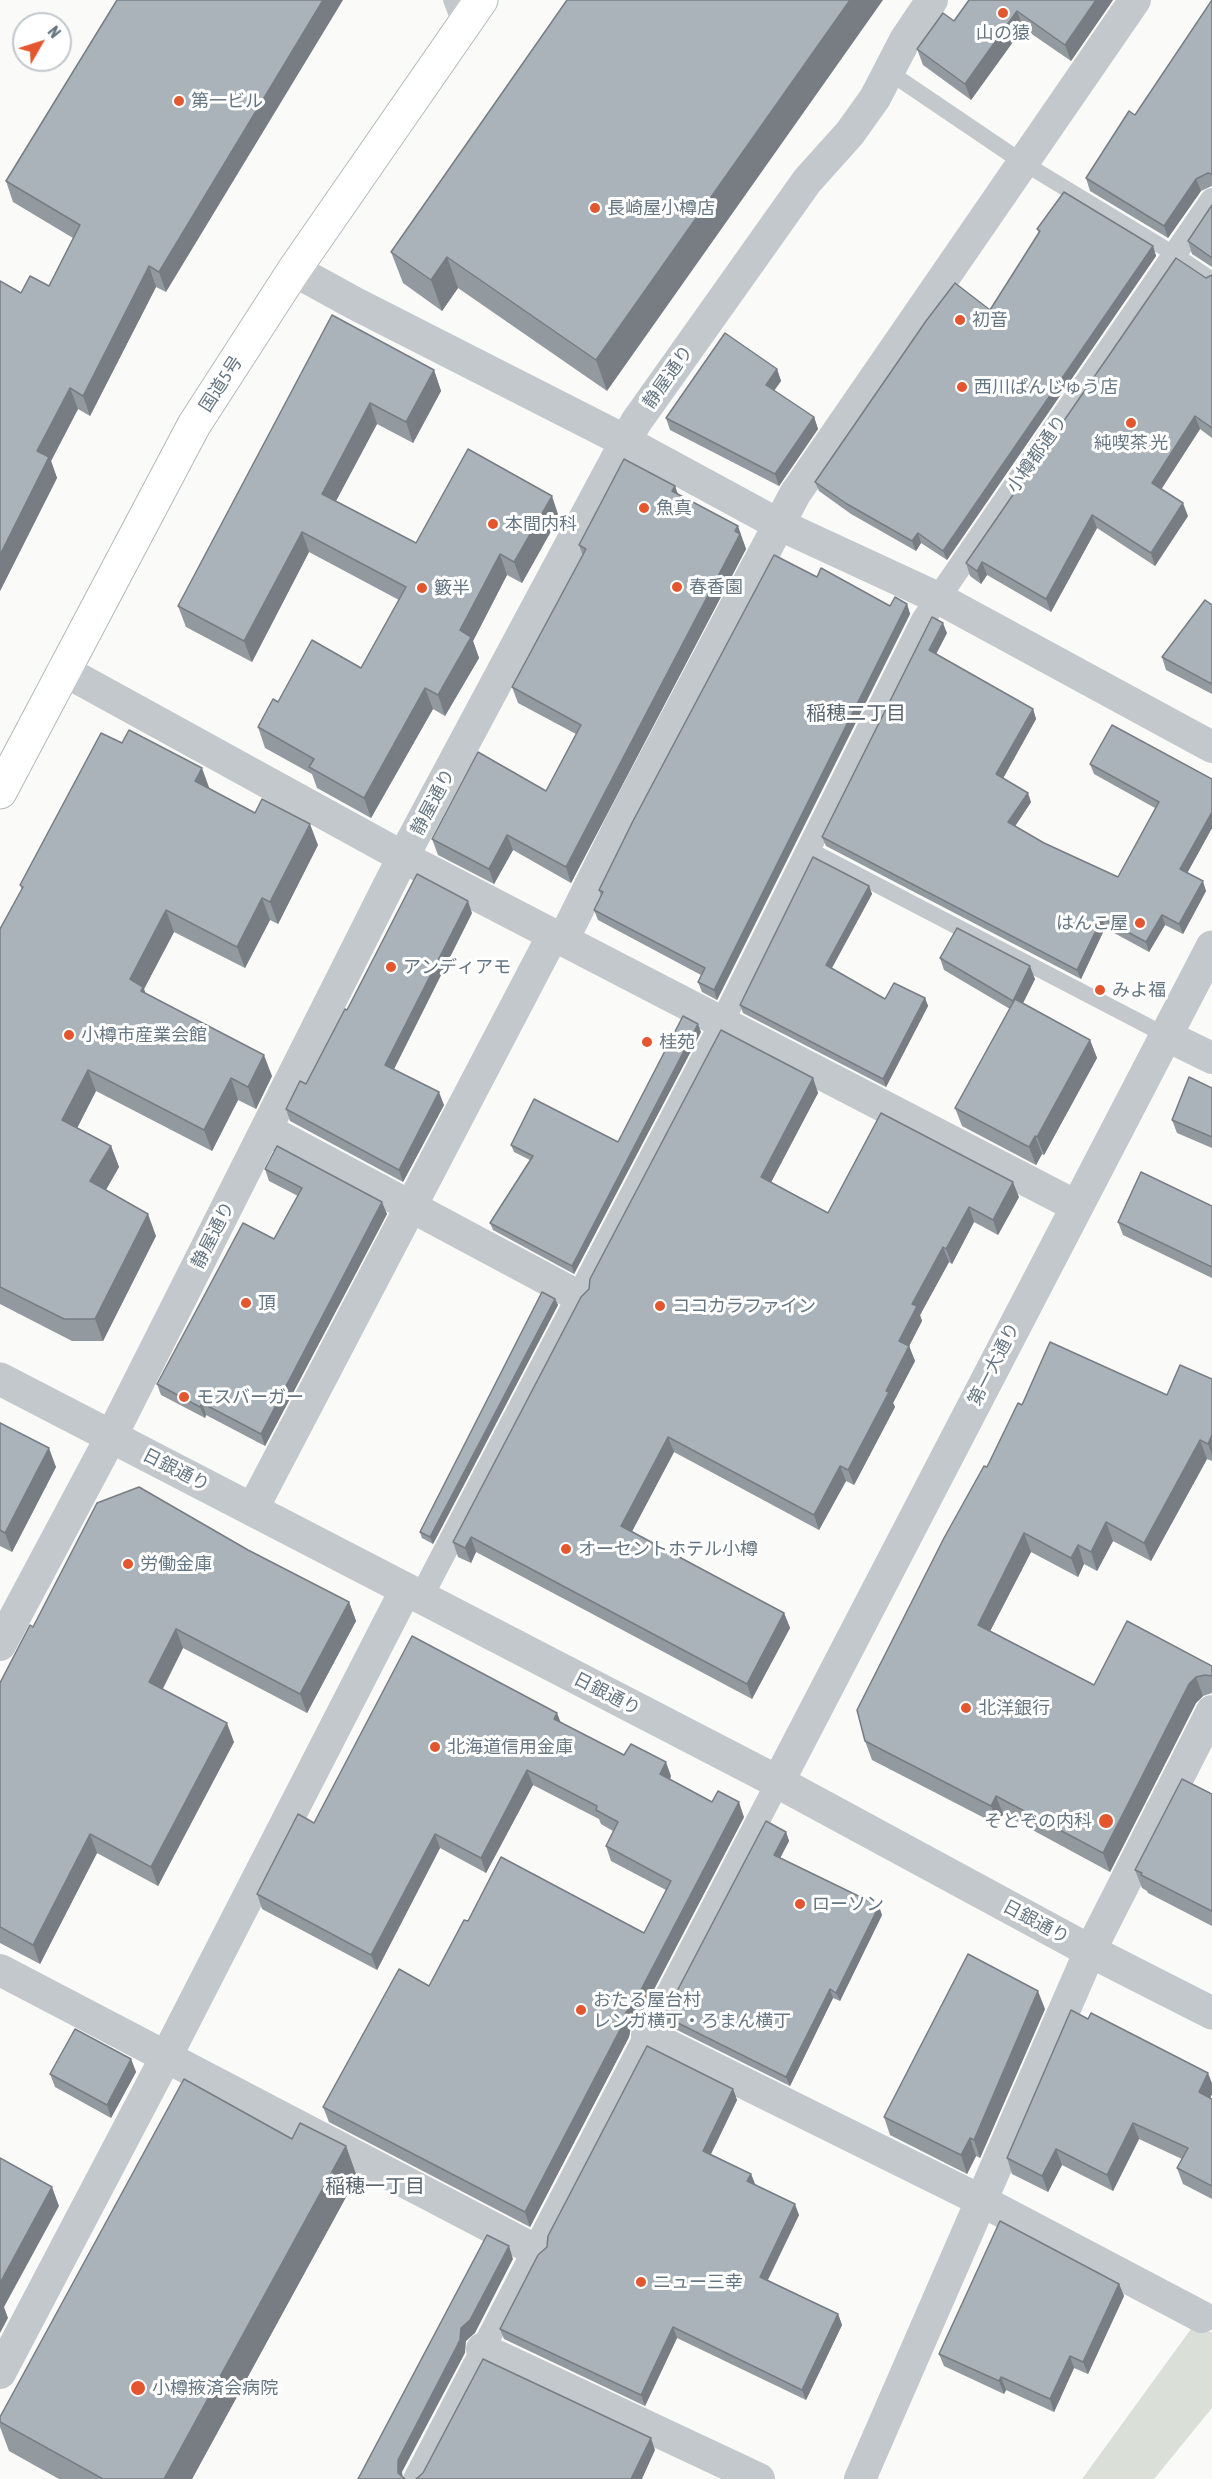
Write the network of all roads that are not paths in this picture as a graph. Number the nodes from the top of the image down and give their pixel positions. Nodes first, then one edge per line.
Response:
1 (481, 0) edge
2 (932, 0) edge
3 (1135, 0) edge
4 (456, 13) edge
5 (889, 72) junction
6 (1022, 162) junction
7 (1212, 200) edge
8 (1174, 254) junction
9 (294, 270) junction
10 (1212, 280) edge
11 (625, 441) junction
12 (778, 524) junction
13 (930, 609) junction
14 (63, 670) junction
15 (1212, 747) edge
16 (0, 792) edge
17 (808, 849) junction
18 (403, 857) junction
19 (558, 937) junction
20 (1212, 947) edge
21 (722, 1022) junction
22 (1167, 1036) junction
23 (1212, 1058) edge
24 (266, 1129) junction
25 (1077, 1206) junction
26 (410, 1207) junction
27 (578, 1296) junction
28 (0, 1379) edge
29 (111, 1437) junction
30 (252, 1510) junction
31 (413, 1593) junction
32 (0, 1645) edge
33 (1212, 1711) edge
34 (778, 1782) junction
35 (1090, 1951) junction
36 (0, 1970) edge
37 (1212, 2013) edge
38 (647, 2035) junction
39 (166, 2057) junction
40 (982, 2201) junction
41 (535, 2250) junction
42 (1202, 2317) dead end
43 (482, 2349) junction
44 (0, 2373) edge
45 (415, 2479) edge
46 (759, 2479) edge
47 (860, 2479) edge

1 - 4 highway, 国道5号
2 - 5 street, 静屋通り
3 - 6 street
4 - 9 highway, 国道5号
5 - 6 lane
5 - 11 street, 静屋通り
6 - 8 lane
6 - 12 street
7 - 8 street, 小樽都通り
8 - 10 lane
8 - 13 street, 小樽都通り
9 - 11 street
9 - 14 highway, 国道5号
11 - 12 street
11 - 18 street, 静屋通り
12 - 13 street
12 - 19 street
13 - 15 street
13 - 17 street, 小樽都通り
14 - 16 highway, 国道5号
14 - 18 street
17 - 21 street, 小樽都通り
17 - 22 lane
18 - 19 street
18 - 24 street, 静屋通り
19 - 21 street
19 - 26 street
20 - 22 street, 第一大通り
21 - 25 street
21 - 27 street, 小樽都通り
22 - 23 street
22 - 25 street, 第一大通り
24 - 26 street
24 - 29 street, 静屋通り
25 - 34 street, 第一大通り
26 - 27 street
26 - 30 street
27 - 31 street, 小樽都通り
28 - 29 street, 日銀通り
29 - 30 street, 日銀通り
29 - 32 street, 静屋通り
30 - 31 street, 日銀通り
31 - 34 street, 日銀通り
31 - 39 street
33 - 35 street
34 - 35 street, 日銀通り
34 - 38 street
35 - 37 street, 日銀通り
35 - 40 street
36 - 39 street
38 - 40 street
38 - 41 street
39 - 41 street
39 - 44 street
40 - 42 street
40 - 47 street
41 - 43 street
43 - 45 street
43 - 46 street

